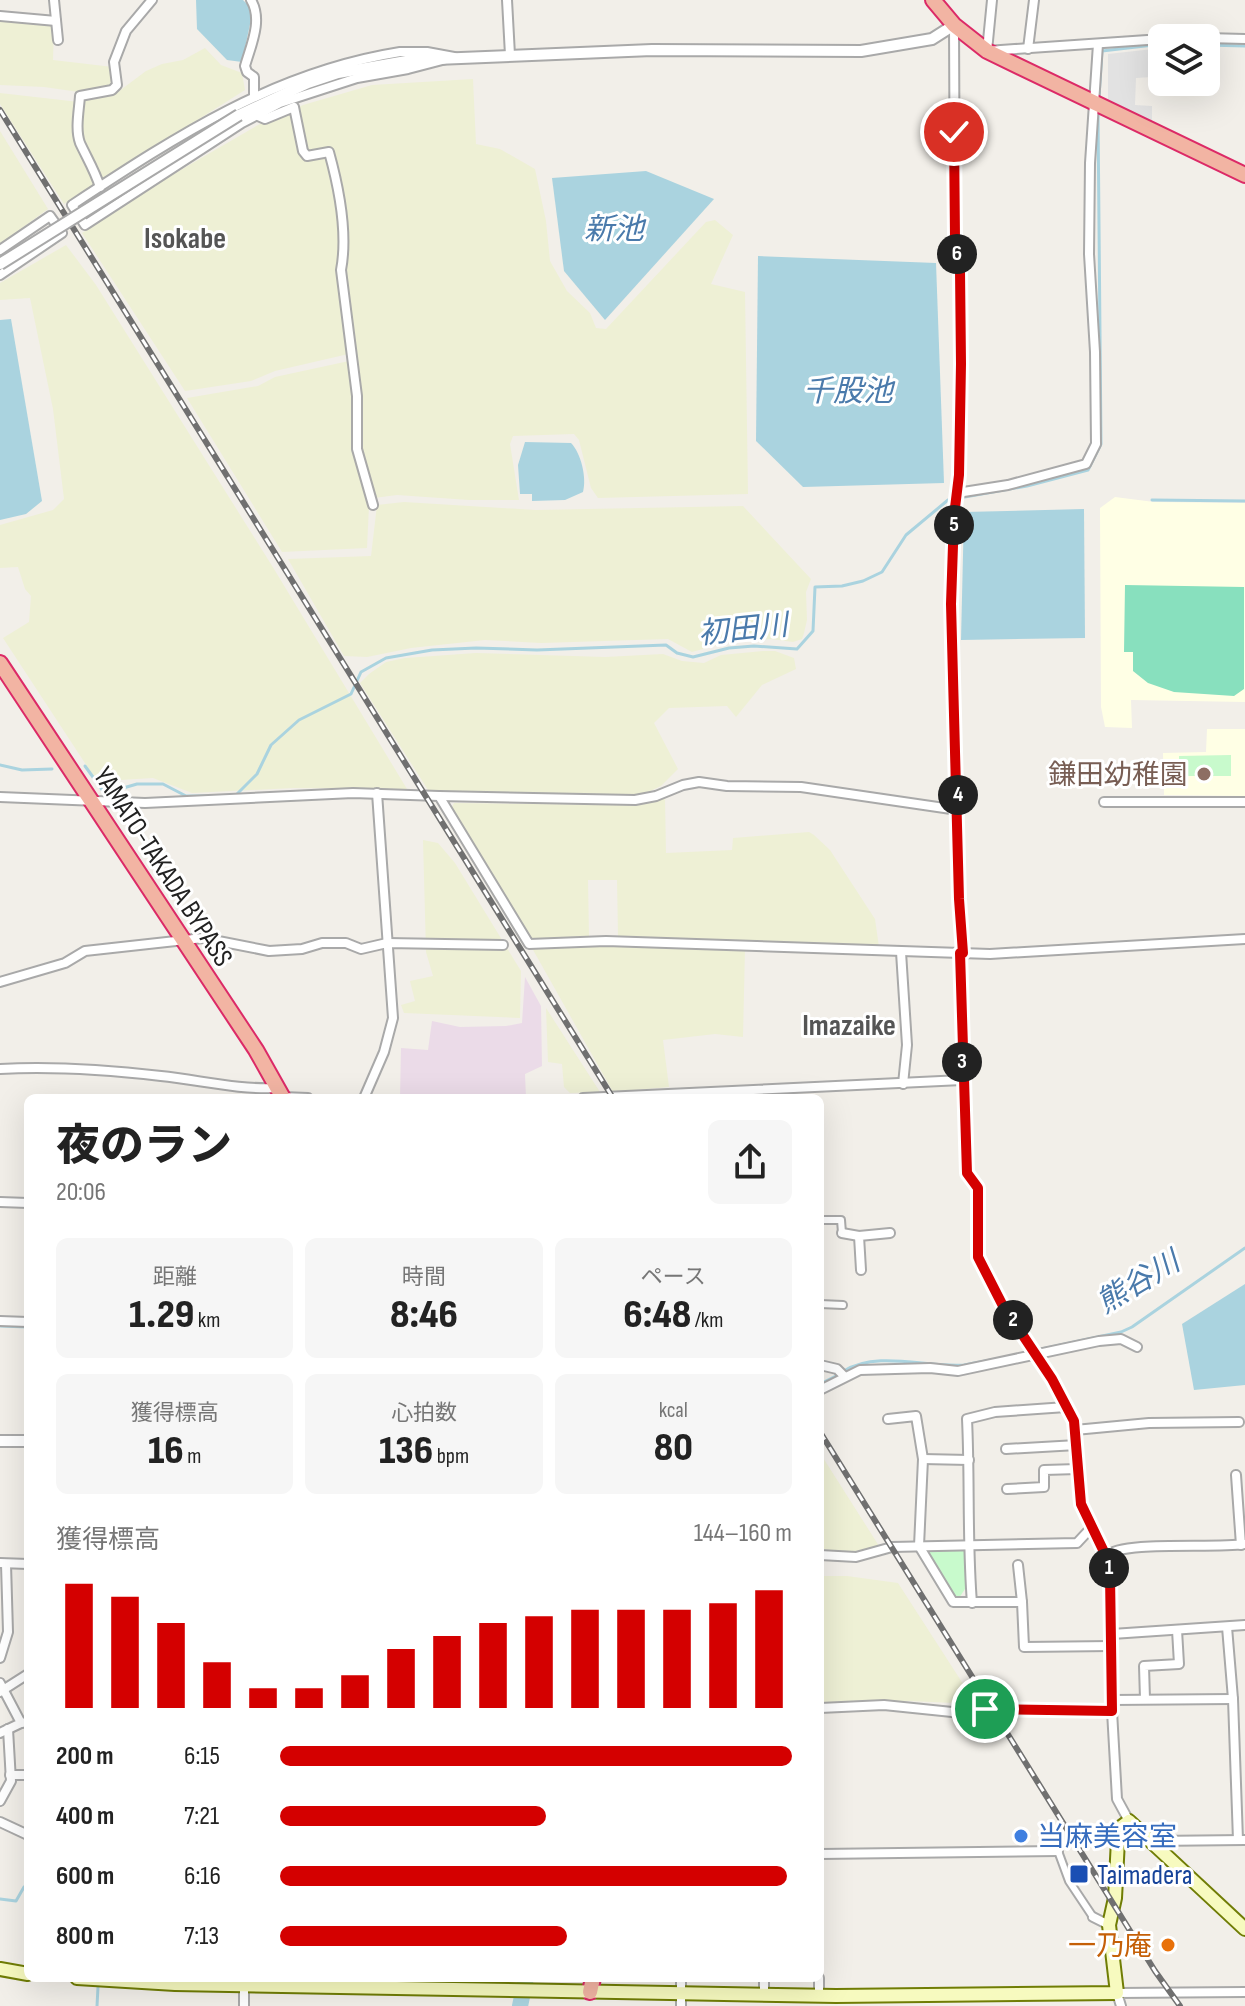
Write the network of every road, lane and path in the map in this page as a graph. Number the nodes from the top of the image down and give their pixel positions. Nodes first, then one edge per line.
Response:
1 (54, 0) edge
2 (152, 0) edge
3 (251, 0) edge
4 (507, 0) edge
5 (933, 0) edge
6 (992, 0) edge
7 (1034, 0) edge
8 (0, 16) edge
9 (56, 21) junction
10 (954, 25) junction
11 (1220, 38) edge
12 (1245, 39) edge
13 (58, 40) dead end
14 (1148, 40) edge
15 (1098, 44) junction
16 (1028, 49) junction
17 (987, 51) junction
18 (510, 55) junction
19 (454, 57) junction
20 (254, 97) junction
21 (1094, 104) junction
22 (256, 115) junction
23 (1245, 175) edge
24 (100, 187) junction
25 (0, 250) edge
26 (0, 264) edge
27 (0, 275) edge
28 (956, 497) junction
29 (373, 505) dead end
30 (2, 670) edge
31 (377, 793) junction
32 (439, 796) junction
33 (0, 797) edge
34 (90, 802) junction
35 (1104, 802) dead end
36 (1245, 802) edge
37 (958, 810) junction
38 (1245, 939) edge
39 (182, 942) junction
40 (387, 943) junction
41 (503, 945) dead end
42 (901, 952) junction
43 (962, 953) junction
44 (0, 982) edge
45 (0, 1069) edge
46 (962, 1080) junction
47 (903, 1084) junction
48 (238, 1087) junction
49 (805, 1087) junction
50 (238, 1094) edge
51 (281, 1094) edge
52 (366, 1094) edge
53 (664, 1094) edge
54 (805, 1094) edge
55 (0, 1202) edge
56 (24, 1203) edge
57 (824, 1220) edge
58 (842, 1233) joint
59 (890, 1233) dead end
60 (859, 1236) junction
61 (861, 1270) dead end
62 (824, 1304) edge
63 (843, 1305) dead end
64 (0, 1321) edge
65 (24, 1322) edge
66 (1137, 1347) dead end
67 (1037, 1353) junction
68 (824, 1366) edge
69 (844, 1376) junction
70 (824, 1388) edge
71 (1066, 1407) junction
72 (888, 1419) dead end
73 (1239, 1422) dead end
74 (1075, 1430) junction
75 (0, 1441) edge
76 (24, 1441) edge
77 (1077, 1445) junction
78 (1006, 1449) dead end
79 (923, 1459) junction
80 (969, 1460) junction
81 (1078, 1469) junction
82 (1236, 1475) dead end
83 (1241, 1486) edge
84 (1007, 1489) dead end
85 (1091, 1528) junction
86 (967, 1544) junction
87 (1243, 1544) edge
88 (919, 1546) junction
89 (824, 1555) edge
90 (1106, 1556) junction
91 (3, 1564) edge
92 (24, 1564) edge
93 (1018, 1565) dead end
94 (1022, 1602) junction
95 (972, 1603) junction
96 (1245, 1625) edge
97 (1227, 1627) junction
98 (1177, 1630) junction
99 (1112, 1634) junction
100 (1112, 1646) junction
101 (0, 1658) edge
102 (24, 1676) edge
103 (1, 1689) edge
104 (1145, 1699) junction
105 (1233, 1699) junction
106 (1112, 1700) junction
107 (824, 1708) edge
108 (981, 1709) joint
109 (1002, 1709) joint
110 (1112, 1711) junction
111 (24, 1721) edge
112 (24, 1722) edge
113 (4, 1731) edge
114 (7, 1774) edge
115 (0, 1801) edge
116 (1129, 1821) junction
117 (0, 1822) edge
118 (24, 1833) edge
119 (1242, 1840) edge
120 (1151, 1841) junction
121 (1058, 1851) joint
122 (824, 1854) edge
123 (1093, 1917) joint
124 (1109, 1925) junction
125 (1245, 1929) edge
126 (0, 1969) edge
127 (24, 1973) edge
128 (142, 1982) edge
129 (764, 1982) edge
130 (819, 1982) edge
131 (244, 1984) junction
132 (591, 1985) edge
133 (1245, 1992) edge
134 (764, 1995) junction
135 (819, 1995) junction
136 (681, 2000) edge
137 (1119, 2000) edge
138 (244, 2006) edge

1 - 9 street
2 - 24 street
3 - 20 street
4 - 18 street
5 - 10 highway
6 - 17 street
7 - 16 street
8 - 9 street
9 - 13 street
10 - 17 highway
10 - 18 street
10 - 28 street
11 - 12 street
14 - 15 street
15 - 16 street
15 - 21 street
16 - 17 street
17 - 21 highway
18 - 19 street
19 - 20 street
19 - 22 street
19 - 26 street, bridge
20 - 24 street
21 - 23 highway
21 - 28 street
22 - 24 street
22 - 29 street
25 - 27 street
28 - 37 street
30 - 34 highway, YAMATO-TAKADA BYPASS
31 - 32 street
31 - 34 street
31 - 40 street
32 - 37 street
32 - 42 street
33 - 34 street
34 - 39 highway, YAMATO-TAKADA BYPASS
35 - 36 street
37 - 43 street
38 - 43 street
39 - 40 street
39 - 44 street
39 - 51 highway, YAMATO-TAKADA BYPASS
40 - 41 street
40 - 52 street
42 - 43 street
42 - 47 street
43 - 46 street
45 - 48 street
46 - 47 street
46 - 67 street
47 - 49 street
48 - 50 street
48 - 51 street
49 - 53 street
49 - 54 street
55 - 56 street
57 - 58 street
58 - 60 street
59 - 60 street
60 - 61 street
62 - 63 street
64 - 65 street
66 - 67 street
67 - 69 street
67 - 71 street
68 - 69 street
69 - 70 street
71 - 74 street
71 - 80 street
72 - 79 street
73 - 74 street
74 - 77 street
75 - 76 street
77 - 78 street
77 - 81 street
79 - 80 street
79 - 88 street
80 - 86 street
81 - 84 street
81 - 85 street
82 - 83 street
83 - 87 street
85 - 86 street
85 - 90 street
86 - 88 street
86 - 95 street
87 - 90 street
88 - 89 street
88 - 95 street
90 - 99 street
91 - 92 street
91 - 101 street
93 - 94 street
94 - 95 street
94 - 100 street
96 - 97 street
97 - 98 street
97 - 105 street
98 - 99 street
98 - 104 street
99 - 100 street
100 - 106 street
102 - 103 street
103 - 111 street
104 - 105 street
104 - 106 street
105 - 119 street
106 - 110 street
107 - 108 street
108 - 109 street
109 - 110 street
110 - 116 street
112 - 113 street
113 - 114 street
114 - 115 street
116 - 120 main road
116 - 124 main road
117 - 118 street
119 - 120 street
120 - 125 main road
121 - 122 street
121 - 123 street
123 - 124 street
124 - 137 main road
126 - 127 main road
128 - 131 main road
129 - 134 street
130 - 135 street
131 - 132 main road
131 - 138 street
132 - 136 main road
133 - 137 street
134 - 135 main road
134 - 136 main road
135 - 137 main road

